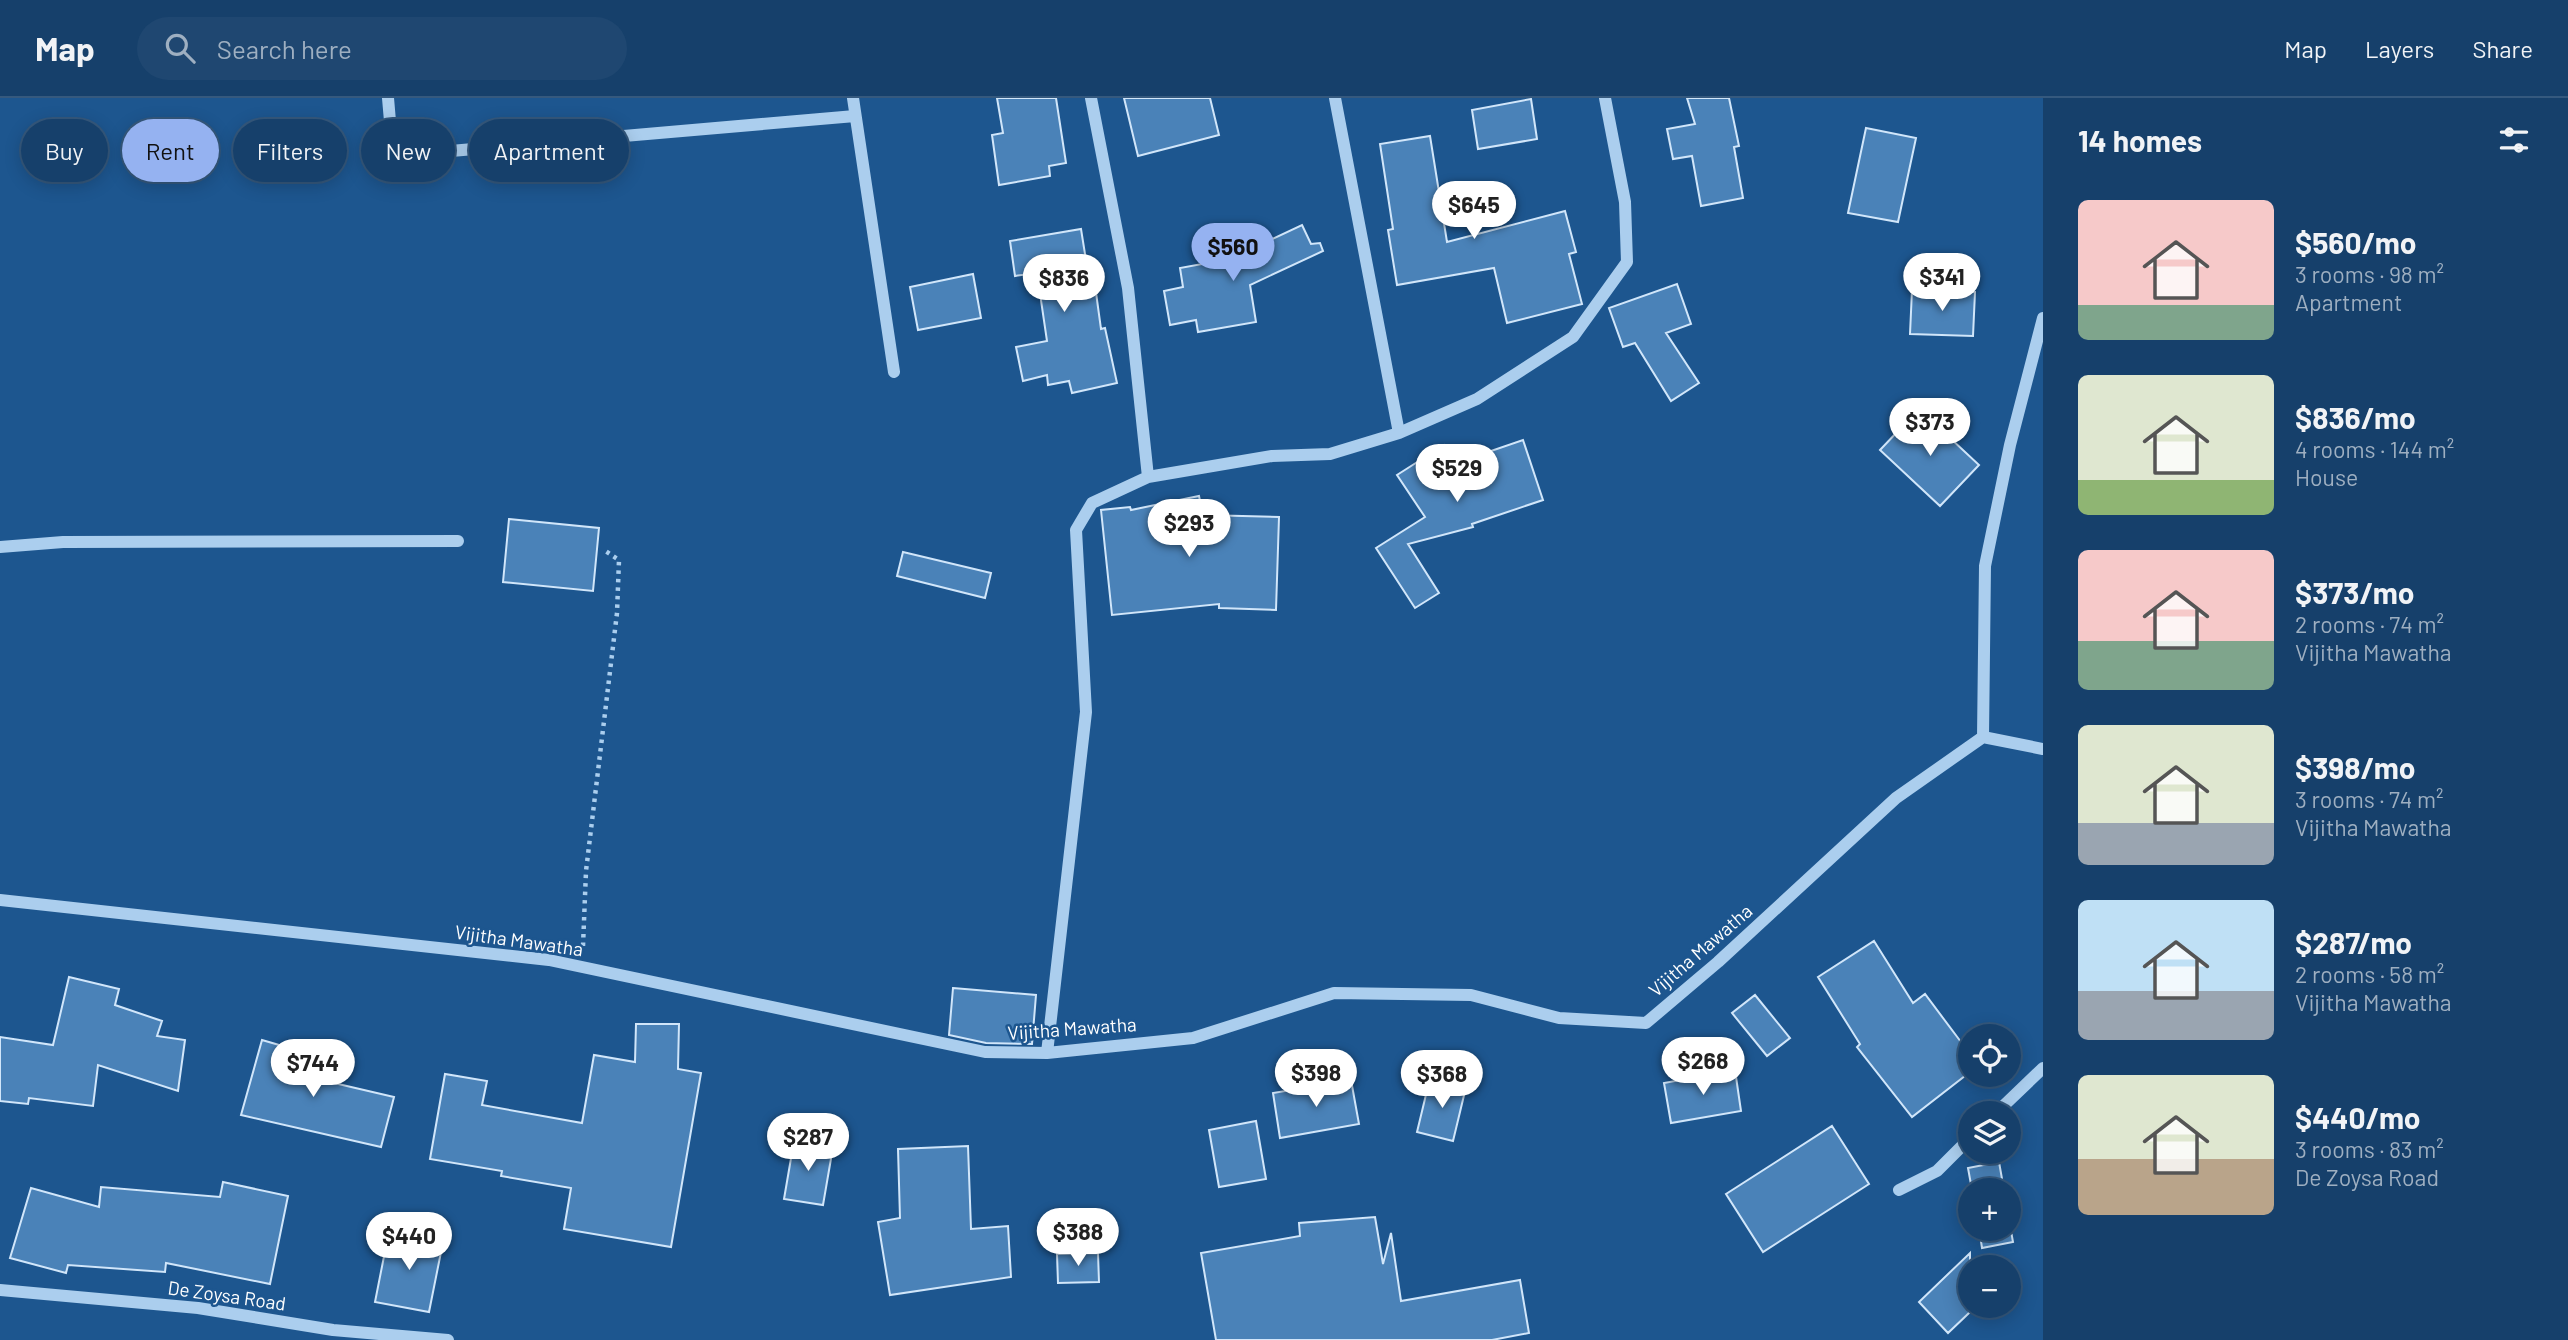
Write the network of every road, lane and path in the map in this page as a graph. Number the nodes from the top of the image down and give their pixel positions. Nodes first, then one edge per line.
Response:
1 (388, 98) edge
2 (853, 98) edge
3 (1091, 98) edge
4 (1335, 98) edge
5 (1605, 98) edge
6 (855, 116) junction
7 (2043, 318) edge
8 (894, 372) dead end
9 (1399, 433) junction
10 (1148, 477) junction
11 (458, 541) dead end
12 (0, 547) edge
13 (604, 550) dead end
14 (1983, 737) junction
15 (2043, 750) edge
16 (0, 900) edge
17 (582, 967) junction
18 (1047, 1053) junction
19 (2043, 1068) edge
20 (2009, 1101) edge
21 (1958, 1150) edge
22 (1899, 1190) dead end
23 (0, 1290) edge
24 (448, 1340) edge

1 - 6 street
2 - 6 street
3 - 10 street
4 - 9 street
5 - 9 street
6 - 8 street
7 - 14 street
9 - 10 street
10 - 18 street
11 - 12 street
13 - 17 path
14 - 15 street
14 - 18 street, Vijitha Mawatha
16 - 17 street, Vijitha Mawatha
17 - 18 street, Vijitha Mawatha
19 - 20 street
21 - 22 street
23 - 24 street, De Zoysa Road

